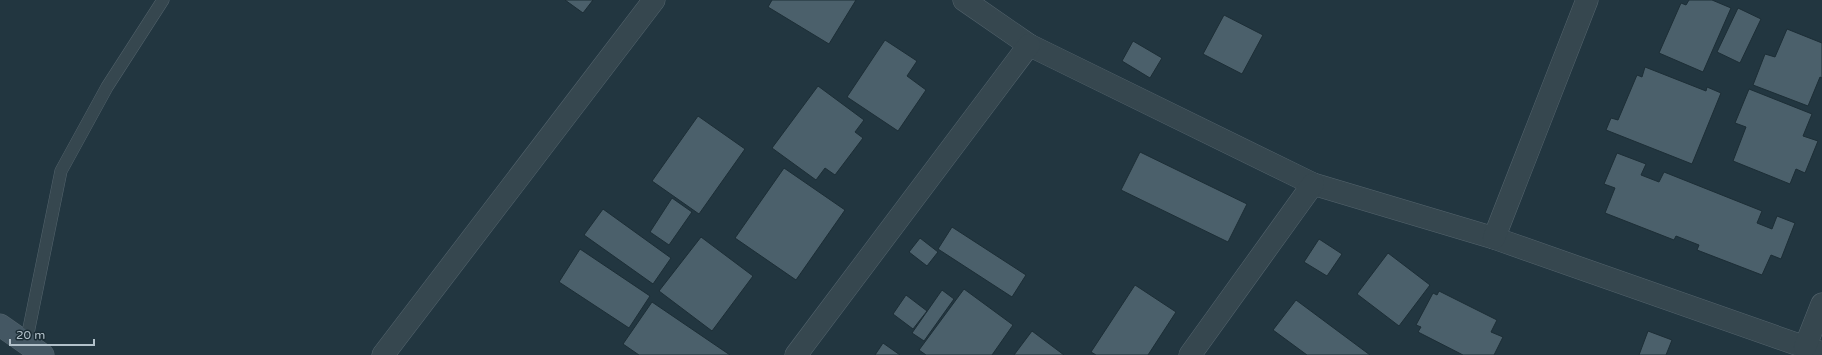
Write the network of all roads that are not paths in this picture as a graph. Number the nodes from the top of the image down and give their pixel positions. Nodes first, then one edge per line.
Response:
1 (163, 0) edge
2 (654, 0) edge
3 (964, 0) edge
4 (1587, 0) edge
5 (1029, 45) junction
6 (1313, 184) junction
7 (1494, 238) junction
8 (1822, 304) edge
9 (0, 325) edge
10 (35, 349) edge
11 (1813, 350) edge
12 (383, 355) edge
13 (796, 355) edge
14 (1190, 355) edge

1 - 10 lane
2 - 12 street
3 - 5 street
4 - 7 street
5 - 6 street
5 - 13 street
6 - 7 street
6 - 14 street
7 - 11 street
8 - 11 street
9 - 10 street

